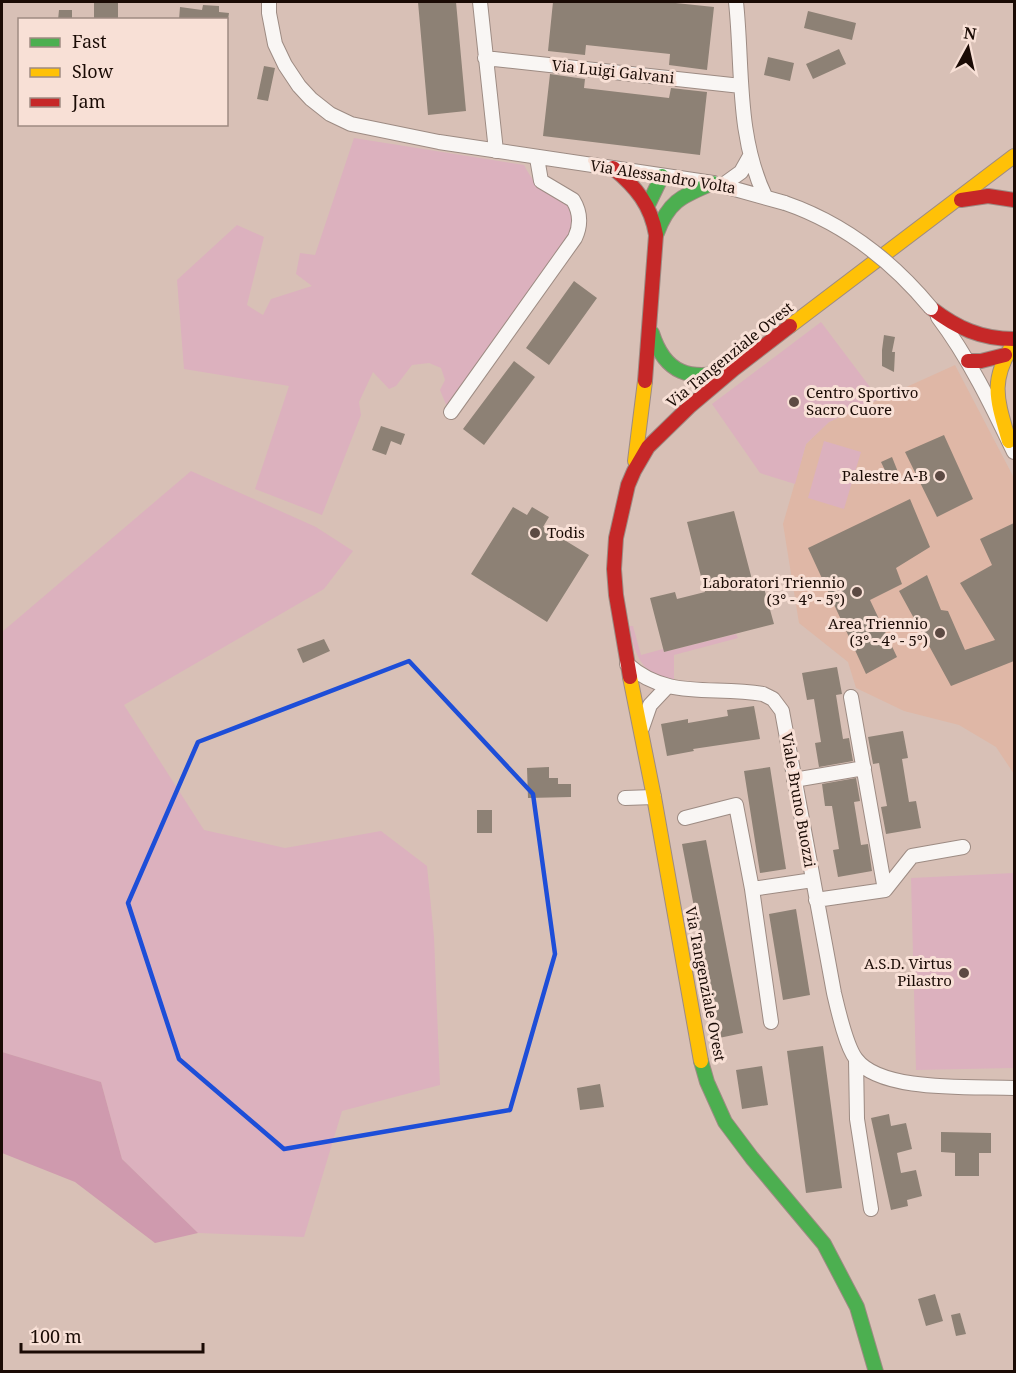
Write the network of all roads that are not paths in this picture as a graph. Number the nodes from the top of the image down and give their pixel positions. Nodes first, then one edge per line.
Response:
1 (269, 2) edge
2 (480, 2) edge
3 (736, 2) edge
4 (485, 58) junction
5 (741, 86) junction
6 (496, 151) junction
7 (750, 156) junction
8 (1014, 156) edge
9 (537, 158) junction
10 (613, 168) junction
11 (741, 172) junction
12 (662, 176) junction
13 (718, 184) junction
14 (747, 191) junction
15 (765, 196) junction
16 (1014, 200) edge
17 (956, 201) junction
18 (648, 203) junction
19 (670, 203) junction
20 (656, 235) junction
21 (931, 308) junction
22 (651, 328) junction
23 (999, 340) junction
24 (1014, 341) edge
25 (1005, 355) junction
26 (968, 361) junction
27 (734, 369) junction
28 (451, 412) dead end
29 (1012, 446) edge
30 (634, 471) junction
31 (627, 664) junction
32 (667, 687) junction
33 (851, 697) dead end
34 (641, 731) junction
35 (864, 768) junction
36 (794, 780) junction
37 (654, 797) junction
38 (625, 798) dead end
39 (685, 818) dead end
40 (963, 847) dead end
41 (813, 880) junction
42 (752, 890) junction
43 (885, 890) junction
44 (816, 900) junction
45 (771, 1022) dead end
46 (856, 1059) junction
47 (1014, 1088) edge
48 (871, 1209) dead end
49 (876, 1371) edge

1 - 6 street, Via Alessandro Volta
2 - 4 street
3 - 5 street
4 - 5 street, Via Luigi Galvani
4 - 6 street
5 - 7 street
6 - 9 street, Via Alessandro Volta
7 - 11 street
7 - 15 street
8 - 17 main road, Via Tangenziale Ovest
9 - 10 street, Via Alessandro Volta
9 - 28 street
10 - 12 street, Via Alessandro Volta
10 - 18 main road
11 - 13 street
11 - 14 street
12 - 13 street, Via Alessandro Volta
12 - 18 main road
12 - 19 main road
13 - 14 street, Via Alessandro Volta
13 - 19 main road
14 - 15 street, Via Alessandro Volta
15 - 21 street, Via Alessandro Volta, bridge
16 - 17 main road
17 - 27 main road, Via Tangenziale Ovest
18 - 20 main road
19 - 20 main road
20 - 22 main road
21 - 23 main road
21 - 26 street, Via Alessandro Volta
22 - 27 main road
22 - 30 main road
23 - 24 main road
23 - 26 main road
24 - 25 main road
25 - 26 main road
25 - 29 main road
26 - 29 street, Via Alessandro Volta
27 - 30 main road, Via Tangenziale Ovest
30 - 31 main road, Via Tangenziale Ovest
31 - 32 street
31 - 34 main road, Via Tangenziale Ovest
32 - 34 street
32 - 36 street, Viale Bruno Buozzi
33 - 35 street
34 - 37 main road, Via Tangenziale Ovest
35 - 36 street
35 - 43 street
36 - 41 street, Viale Bruno Buozzi
37 - 38 street
37 - 49 main road, Via Tangenziale Ovest
39 - 42 street
40 - 43 street
41 - 42 street
41 - 44 street, Viale Bruno Buozzi
42 - 45 street
43 - 44 street
44 - 46 street, Viale Bruno Buozzi
46 - 47 street
46 - 48 street, Viale Bruno Buozzi

